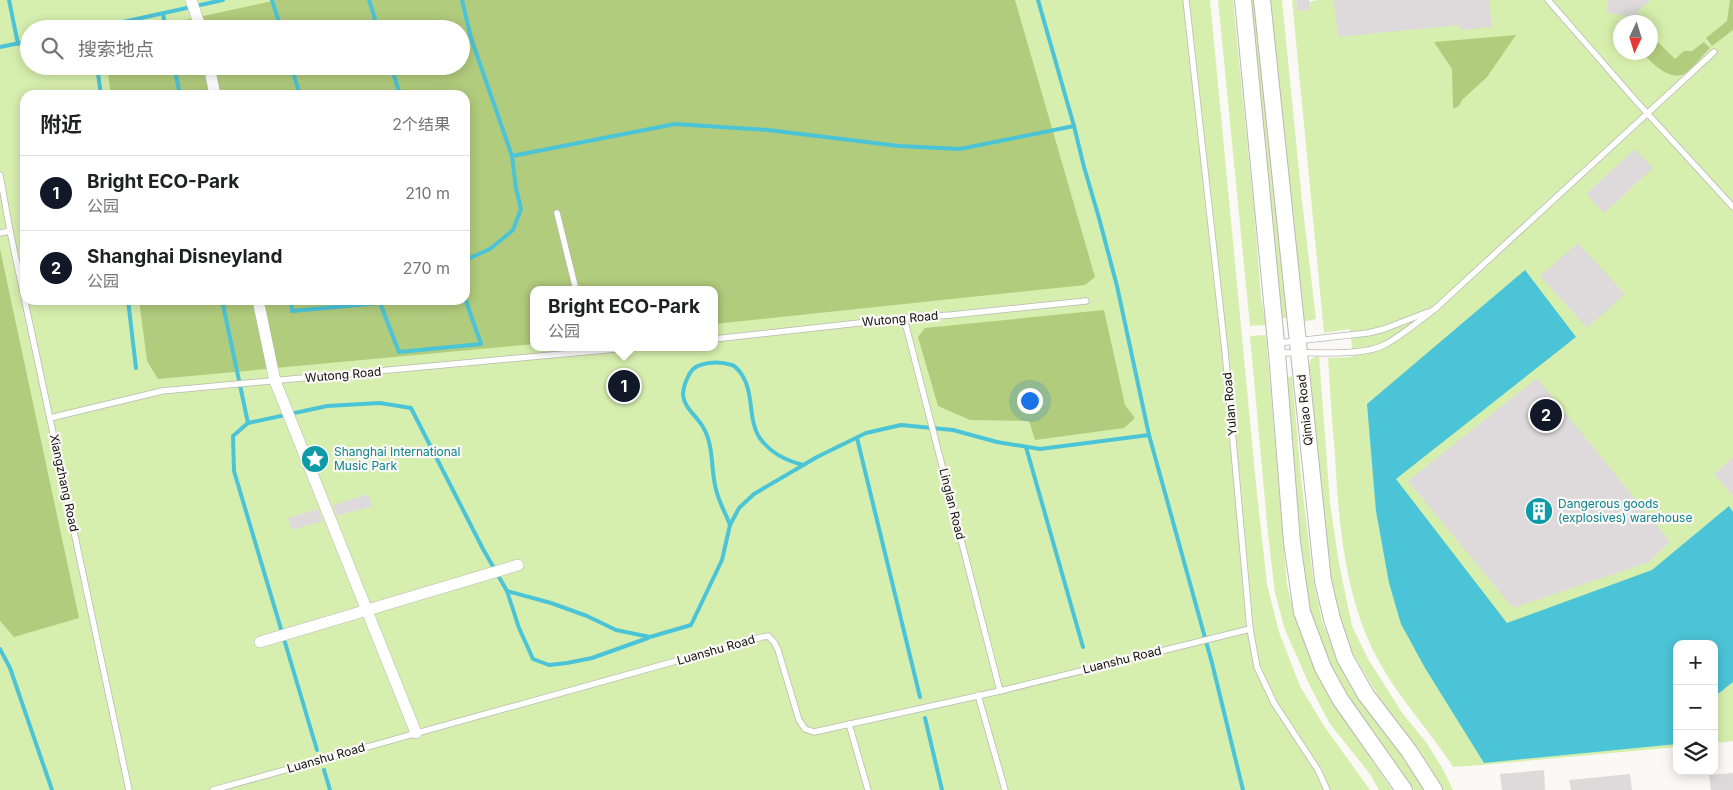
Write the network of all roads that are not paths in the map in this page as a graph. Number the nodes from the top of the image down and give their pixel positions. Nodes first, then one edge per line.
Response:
1 (191, 0) edge
2 (1186, 0) edge
3 (1243, 0) edge
4 (1262, 0) edge
5 (1548, 0) edge
6 (198, 20) edge
7 (1714, 52) dead end
8 (211, 75) edge
9 (214, 90) edge
10 (1648, 113) junction
11 (0, 175) edge
12 (1733, 207) edge
13 (557, 213) dead end
14 (10, 231) junction
15 (0, 233) edge
16 (20, 278) edge
17 (575, 286) edge
18 (1086, 301) dead end
19 (26, 305) edge
20 (259, 305) edge
21 (1436, 308) junction
22 (904, 318) junction
23 (718, 339) edge
24 (1298, 346) junction
25 (1276, 348) junction
26 (581, 351) edge
27 (275, 381) junction
28 (50, 418) junction
29 (518, 565) dead end
30 (367, 610) junction
31 (1250, 628) junction
32 (260, 642) dead end
33 (1000, 690) junction
34 (978, 695) junction
35 (849, 724) junction
36 (416, 733) junction
37 (129, 790) edge
38 (213, 790) edge
39 (868, 790) edge
40 (1005, 790) edge
41 (1327, 790) edge
42 (1404, 790) edge
43 (1434, 790) edge

1 - 6 street
2 - 31 lane, Yulan Road
3 - 25 street, Qimiao Road
4 - 24 street, Qimiao Road
5 - 10 lane
7 - 10 lane
8 - 9 street
10 - 12 lane
10 - 21 lane
11 - 14 lane, Xiangzhang Road
13 - 17 lane
14 - 15 lane
14 - 16 lane, Xiangzhang Road
18 - 22 lane, Wutong Road
19 - 28 lane, Xiangzhang Road
20 - 27 street
21 - 24 lane
21 - 24 lane
22 - 23 lane, Wutong Road
22 - 33 lane, Linglan Road
24 - 25 lane
24 - 25 lane
24 - 43 street, Qimiao Road
25 - 42 street, Qimiao Road
26 - 27 lane, Wutong Road
27 - 28 lane, Wutong Road
27 - 30 street
28 - 37 lane, Xiangzhang Road
29 - 30 street
30 - 32 street
30 - 36 street
31 - 33 lane, Luanshu Road
31 - 41 lane, Yulan Road
33 - 34 lane, Luanshu Road
34 - 35 lane, Luanshu Road
34 - 40 lane
35 - 36 lane, Luanshu Road
35 - 39 lane
36 - 38 lane, Luanshu Road

